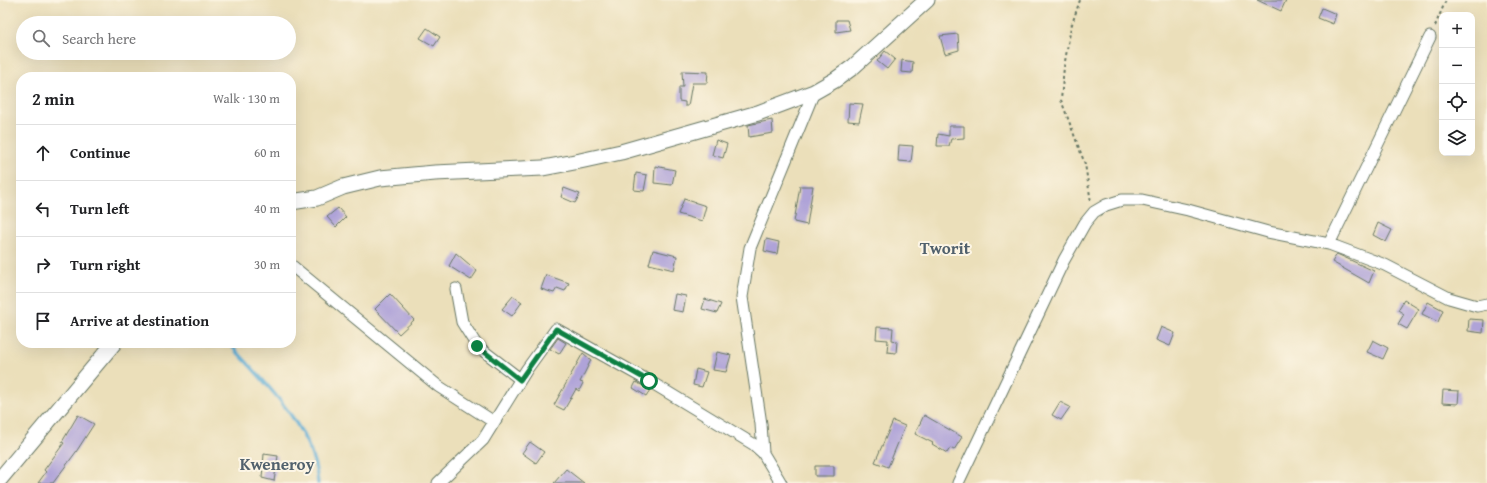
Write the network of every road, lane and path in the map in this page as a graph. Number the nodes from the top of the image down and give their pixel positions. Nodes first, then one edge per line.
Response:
1 (928, 0) edge
2 (1080, 0) edge
3 (1446, 0) edge
4 (1430, 37) joint
5 (814, 92) junction
6 (296, 201) edge
7 (1094, 212) junction
8 (1329, 244) junction
9 (296, 269) edge
10 (456, 289) dead end
11 (1487, 304) edge
12 (110, 348) edge
13 (520, 380) junction
14 (494, 422) junction
15 (763, 453) junction
16 (0, 480) edge
17 (438, 483) edge
18 (781, 483) edge
19 (958, 483) edge

1 - 5 street
2 - 7 path
3 - 4 path
4 - 8 street
5 - 6 street
5 - 15 street
7 - 8 street
7 - 19 street
8 - 11 street
9 - 14 street
10 - 13 street
12 - 16 street
13 - 14 street
13 - 15 street
14 - 17 street
15 - 18 street

